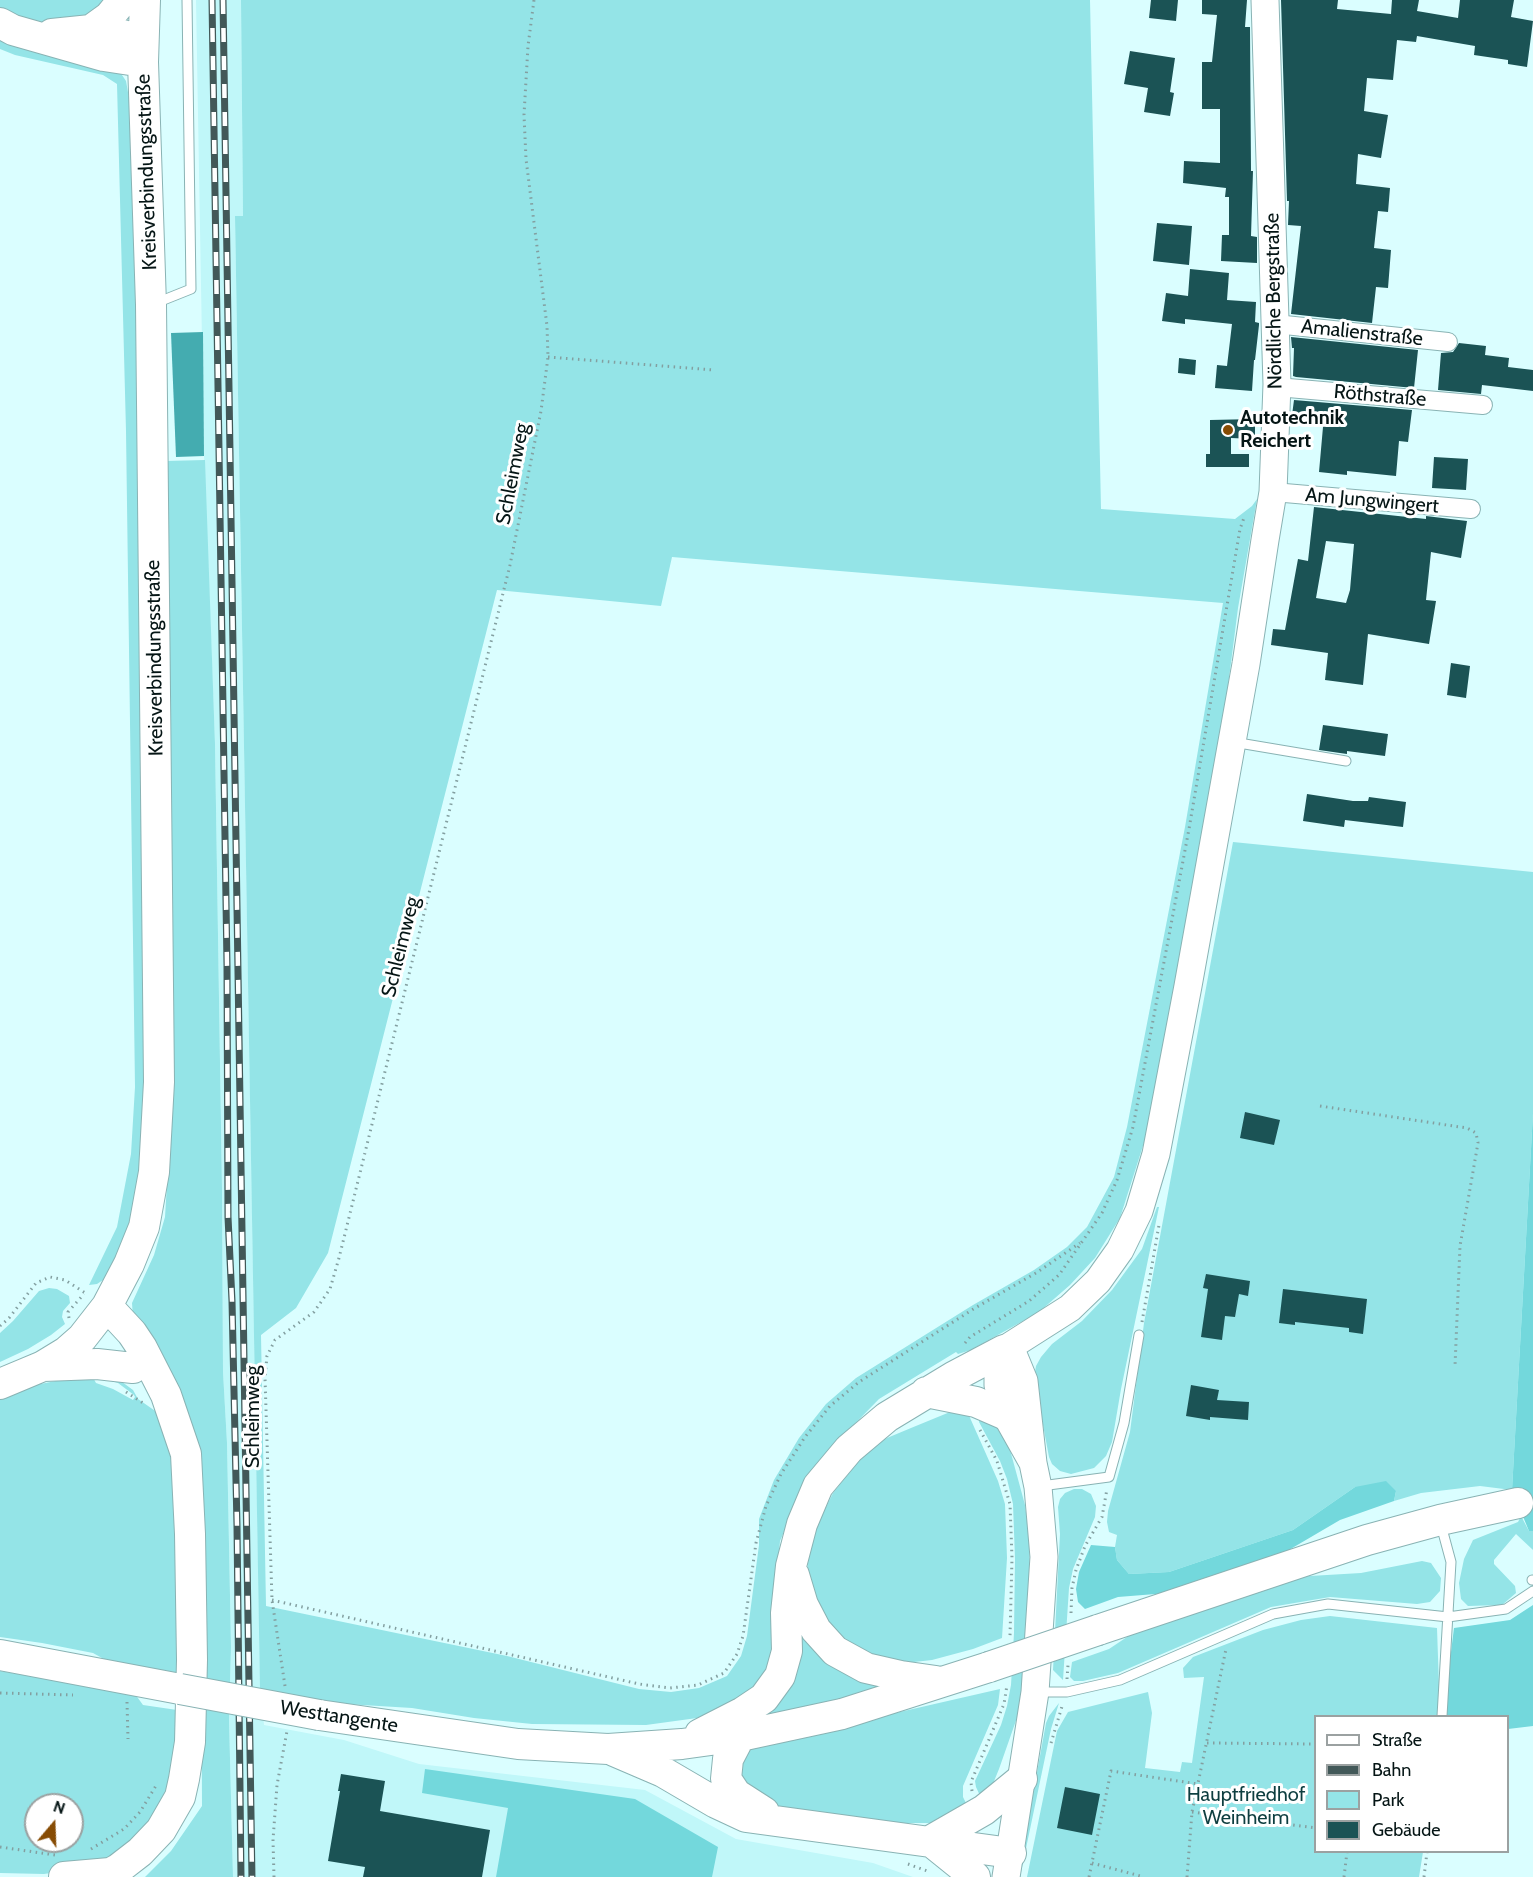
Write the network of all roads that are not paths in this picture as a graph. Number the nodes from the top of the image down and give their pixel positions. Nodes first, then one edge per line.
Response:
1 (123, 0) edge
2 (145, 0) edge
3 (187, 0) edge
4 (1265, 0) edge
5 (0, 23) edge
6 (91, 30) junction
7 (37, 36) junction
8 (143, 51) junction
9 (151, 305) junction
10 (1275, 324) junction
11 (1449, 342) dead end
12 (1277, 387) junction
13 (1483, 405) dead end
14 (1273, 492) junction
15 (1471, 509) dead end
16 (1231, 742) junction
17 (1346, 761) dead end
18 (96, 1299) junction
19 (1139, 1335) road end
20 (1007, 1348) junction
21 (43, 1366) junction
22 (0, 1369) edge
23 (129, 1380) junction
24 (0, 1384) edge
25 (926, 1392) junction
26 (155, 1399) junction
27 (1006, 1415) junction
28 (1036, 1474) junction
29 (1518, 1503) dead end
30 (1440, 1520) junction
31 (791, 1566) junction
32 (1533, 1591) edge
33 (1448, 1617) junction
34 (0, 1655) edge
35 (944, 1682) junction
36 (1035, 1692) junction
37 (1442, 1715) edge
38 (740, 1736) junction
39 (682, 1744) junction
40 (608, 1749) junction
41 (1022, 1779) junction
42 (777, 1820) junction
43 (930, 1841) junction
44 (1008, 1865) edge
45 (63, 1866) edge
46 (112, 1875) edge
47 (975, 1877) edge

1 - 6 main road
2 - 8 main road, Kreisverbindungsstraße
3 - 9 lane
4 - 10 main road, Nördliche Bergstraße
5 - 7 main road
6 - 7 main road
6 - 8 main road
7 - 8 main road
8 - 9 main road, Kreisverbindungsstraße
9 - 18 main road, Kreisverbindungsstraße
10 - 11 street, Amalienstraße
10 - 12 main road, Nördliche Bergstraße
12 - 13 street, Röthstraße
12 - 14 main road, Nördliche Bergstraße
14 - 15 street, Am Jungwingert
14 - 16 main road, Nördliche Bergstraße
16 - 17 lane
16 - 20 main road, Nördliche Bergstraße
18 - 21 main road, Kreisverbindungsstraße
18 - 22 main road
18 - 23 main road
18 - 26 main road
19 - 28 lane
20 - 25 main road
20 - 27 main road
20 - 28 main road
21 - 23 main road
21 - 24 main road
23 - 26 main road
25 - 27 main road
25 - 31 main road
26 - 46 main road
27 - 28 main road
28 - 36 main road
29 - 30 main road, Westtangente
30 - 33 lane
30 - 35 main road, Westtangente, bridge
31 - 35 main road
31 - 39 main road
32 - 33 lane
33 - 36 lane
33 - 37 lane
34 - 40 main road, Westtangente, bridge
35 - 38 main road, Westtangente
36 - 41 main road
38 - 39 main road, Westtangente
38 - 42 main road
39 - 40 main road, Westtangente
40 - 42 main road
41 - 43 main road
41 - 44 main road
42 - 43 main road
43 - 44 main road
43 - 47 main road
45 - 46 main road

